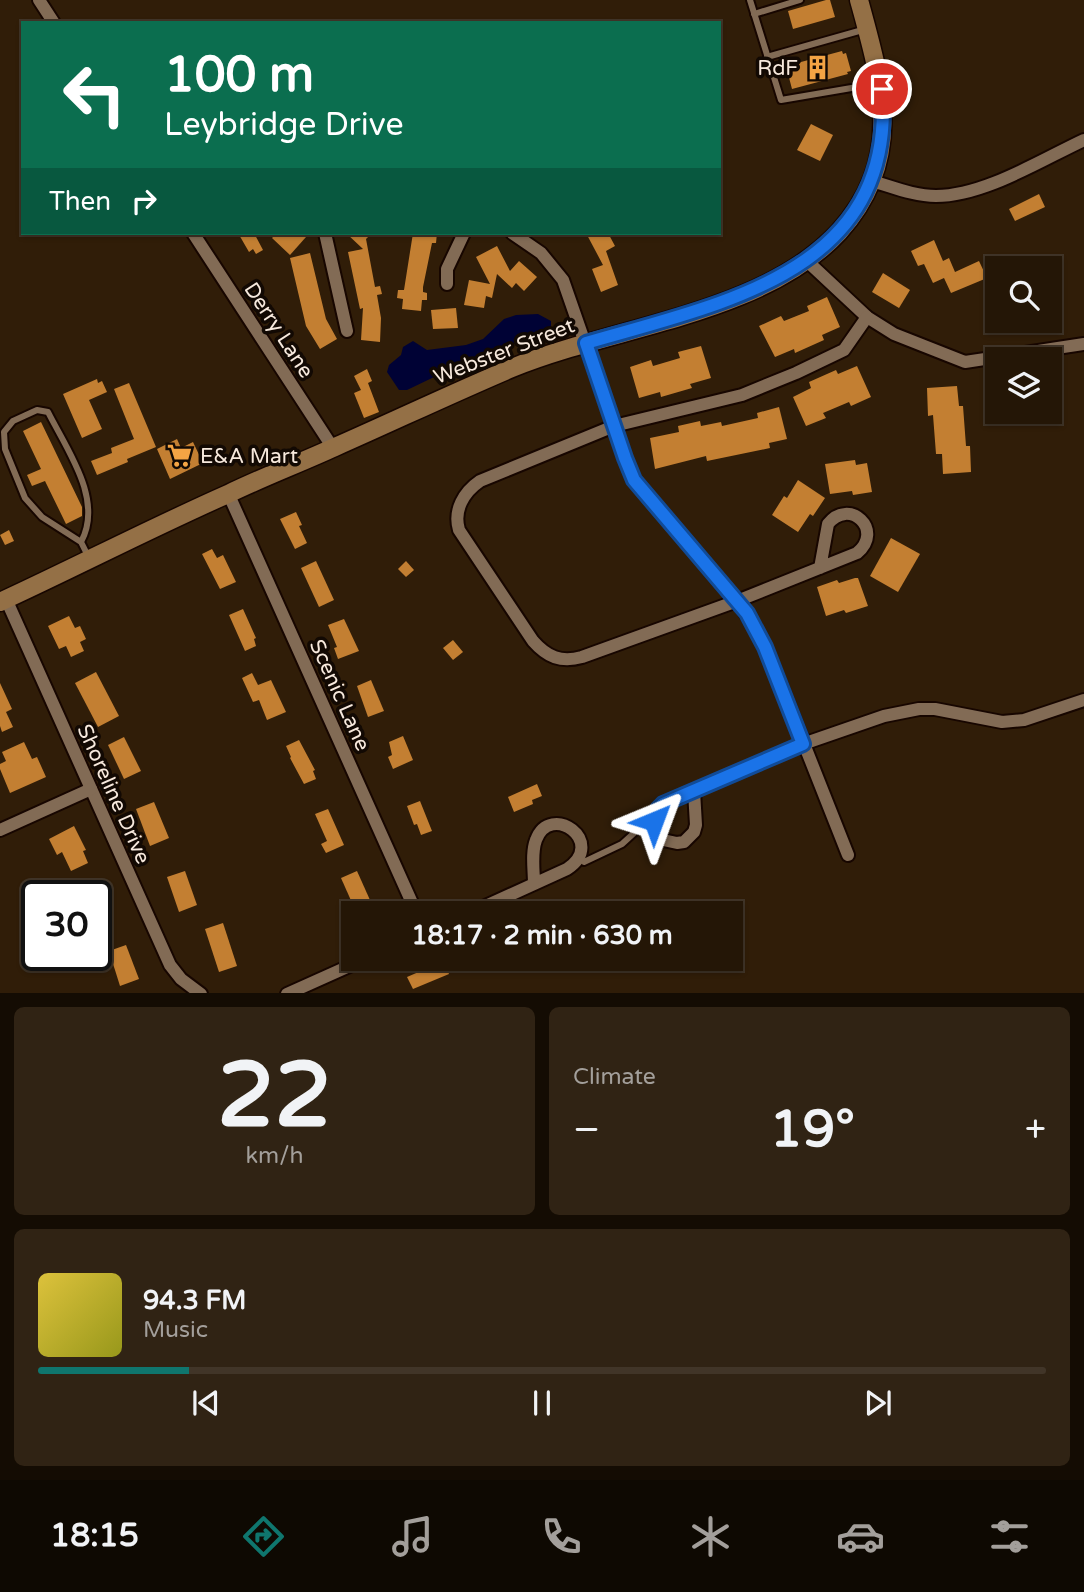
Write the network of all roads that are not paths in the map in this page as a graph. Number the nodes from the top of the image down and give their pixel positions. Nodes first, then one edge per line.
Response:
1 (39, 0) edge
2 (750, 0) edge
3 (800, 0) edge
4 (859, 0) edge
5 (754, 14) junction
6 (53, 21) edge
7 (867, 29) junction
8 (767, 57) junction
9 (881, 83) junction
10 (1084, 139) edge
11 (872, 181) junction
12 (198, 235) edge
13 (325, 235) edge
14 (463, 235) edge
15 (515, 235) edge
16 (807, 261) junction
17 (447, 285) dead end
18 (867, 317) junction
19 (347, 331) dead end
20 (586, 343) junction
21 (1084, 345) edge
22 (614, 426) junction
23 (333, 449) junction
24 (229, 493) junction
25 (81, 542) junction
26 (90, 559) junction
27 (820, 568) junction
28 (3, 600) edge
29 (737, 601) junction
30 (1084, 700) edge
31 (803, 744) junction
32 (90, 789) junction
33 (694, 791) junction
34 (654, 821) junction
35 (0, 830) edge
36 (848, 855) dead end
37 (579, 858) junction
38 (534, 884) junction
39 (411, 901) edge
40 (496, 901) edge
41 (341, 969) edge
42 (201, 993) edge
43 (287, 993) edge

1 - 6 street
2 - 5 lane
3 - 5 lane
4 - 7 main road, Webster Street
5 - 8 lane
7 - 8 lane
7 - 9 main road, Webster Street
8 - 9 lane
9 - 11 main road, Webster Street
10 - 11 street
11 - 16 main road, Webster Street
12 - 23 street, Derry Lane
13 - 19 street
14 - 17 street
15 - 20 street
16 - 18 street
16 - 20 main road, Webster Street
18 - 21 street
18 - 22 street
20 - 22 street
20 - 23 main road, Webster Street
22 - 29 street
22 - 29 street
23 - 24 main road, Webster Street
24 - 26 main road, Webster Street
24 - 39 street, Scenic Lane
25 - 25 lane
25 - 26 lane
26 - 28 main road, Webster Street
27 - 27 street
27 - 29 street
28 - 32 street, Shoreline Drive
29 - 31 street
30 - 31 street
31 - 33 street
31 - 36 street
32 - 35 street
32 - 42 street, Shoreline Drive
33 - 34 street
33 - 34 street
34 - 37 lane
37 - 38 street
37 - 38 street
38 - 40 street
41 - 43 street

